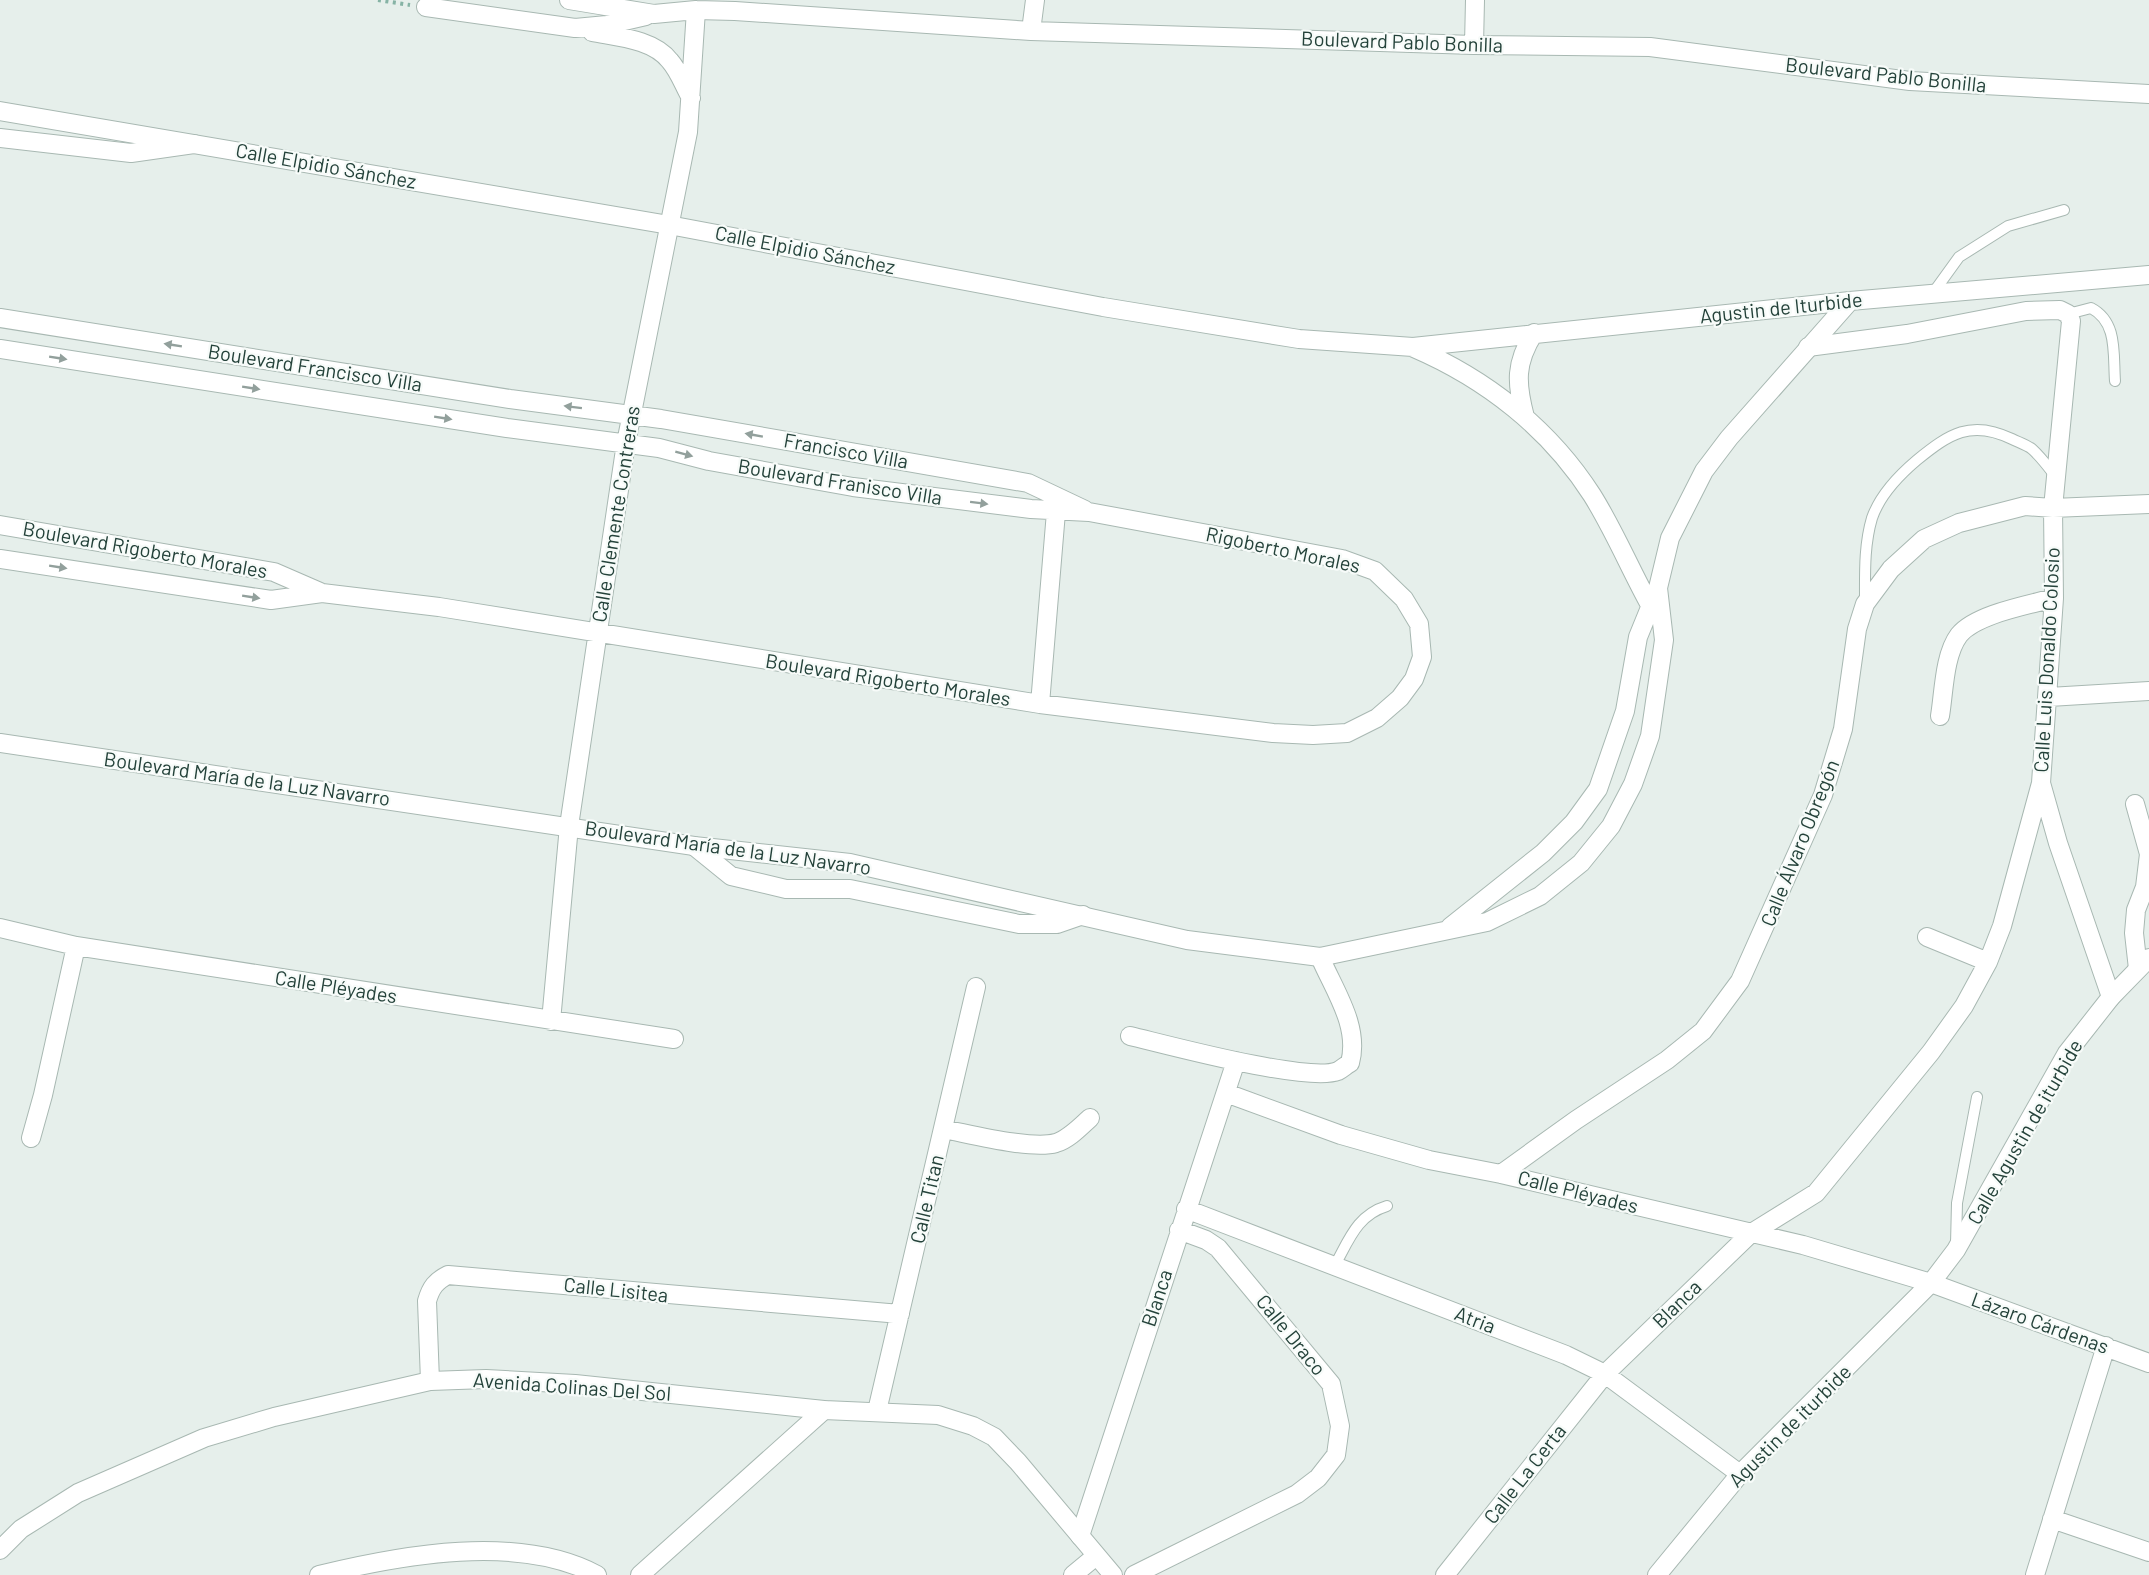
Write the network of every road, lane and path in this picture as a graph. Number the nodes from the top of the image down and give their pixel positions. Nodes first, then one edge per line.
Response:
1 (378, 0) edge
2 (569, 0) edge
3 (1035, 0) edge
4 (1475, 0) edge
5 (426, 8) joint
6 (696, 10) junction
7 (654, 14) junction
8 (575, 28) junction
9 (1031, 31) junction
10 (1474, 45) junction
11 (2149, 94) edge
12 (692, 100) junction
13 (0, 111) edge
14 (0, 138) edge
15 (197, 143) junction
16 (2064, 210) dead end
17 (669, 225) junction
18 (2149, 275) edge
19 (1933, 293) junction
20 (1850, 301) junction
21 (2068, 314) junction
22 (0, 318) edge
23 (1534, 333) junction
24 (1413, 347) junction
25 (1808, 347) junction
26 (0, 349) edge
27 (2115, 381) dead end
28 (510, 399) junction
29 (631, 414) junction
30 (1525, 417) junction
31 (507, 428) junction
32 (626, 444) junction
33 (2057, 478) junction
34 (1057, 504) junction
35 (2149, 504) edge
36 (2053, 508) junction
37 (0, 525) edge
38 (0, 559) edge
39 (322, 593) junction
40 (2054, 598) junction
41 (1865, 604) junction
42 (1655, 607) junction
43 (598, 633) junction
44 (1422, 657) joint
45 (2149, 692) edge
46 (2049, 696) junction
47 (1040, 704) junction
48 (1940, 716) dead end
49 (0, 743) edge
50 (2041, 783) junction
51 (2135, 804) dead end
52 (570, 826) junction
53 (694, 846) junction
54 (1083, 915) junction
55 (1450, 927) junction
56 (0, 928) edge
57 (1927, 937) dead end
58 (76, 946) junction
59 (1320, 957) junction
60 (1988, 962) junction
61 (2144, 964) edge
62 (976, 987) dead end
63 (2110, 997) junction
64 (551, 1021) junction
65 (1130, 1036) dead end
66 (674, 1039) dead end
67 (1236, 1061) junction
68 (1226, 1093) junction
69 (1977, 1097) dead end
70 (1090, 1118) dead end
71 (943, 1129) junction
72 (31, 1138) dead end
73 (1501, 1174) junction
74 (1387, 1206) dead end
75 (1186, 1209) junction
76 (1179, 1230) junction
77 (1750, 1234) junction
78 (1956, 1250) junction
79 (1335, 1266) junction
80 (1931, 1283) junction
81 (900, 1314) junction
82 (2106, 1346) junction
83 (2149, 1363) edge
84 (1605, 1374) junction
85 (430, 1381) junction
86 (824, 1410) junction
87 (877, 1411) junction
88 (1740, 1474) junction
89 (2052, 1518) junction
90 (1080, 1536) junction
91 (0, 1550) edge
92 (2149, 1552) edge
93 (1096, 1557) junction
94 (320, 1575) edge
95 (597, 1575) edge
96 (640, 1575) edge
97 (1073, 1575) edge
98 (1113, 1575) edge
99 (1134, 1575) edge
100 (1444, 1575) edge
101 (1657, 1575) edge
102 (2035, 1575) edge

1 - 5 path
2 - 7 street, Boulevard Pablo Bonilla
3 - 9 street
4 - 10 street
5 - 8 street, Boulevard Pablo Bonilla
6 - 7 street, Boulevard Pablo Bonilla
6 - 9 street, Boulevard Pablo Bonilla
6 - 12 street, Calle Clemente Contreras
7 - 8 street, Boulevard Pablo Bonilla
8 - 12 street
9 - 10 street, Boulevard Pablo Bonilla
10 - 11 street, Boulevard Pablo Bonilla
12 - 17 street, Calle Clemente Contreras
13 - 15 street, Calle Elpidio Sánchez
14 - 15 street, Calle Elpidio Sánchez
15 - 17 street, Calle Elpidio Sánchez
16 - 19 lane
17 - 24 street, Calle Elpidio Sánchez
17 - 29 street, Calle Clemente Contreras
18 - 19 street, Agustin de Iturbide
19 - 20 street, Agustin de Iturbide
20 - 23 street, Agustin de Iturbide
20 - 25 street, Boulevard María de la Luz Navarro
21 - 25 street
21 - 27 lane
21 - 33 street, Calle Luis Donaldo Colosio
28 -> 22 street, Boulevard Francisco Villa
23 - 24 street, Agustin de Iturbide
23 - 30 street
24 - 30 street
25 - 42 street, Boulevard María de la Luz Navarro
26 -> 31 street, Boulevard Francisco Villa
29 -> 28 street, Boulevard Francisco Villa
28 - 31 street
29 - 32 street, Calle Clemente Contreras
34 -> 29 street, Francisco Villa
30 - 42 street
31 - 32 street, Boulevard Francisco Villa
32 -> 34 street, Boulevard Franisco Villa
32 - 43 street, Calle Clemente Contreras
33 - 36 street, Calle Luis Donaldo Colosio
33 - 41 lane
34 - 44 street, Rigoberto Morales
34 - 47 street
35 - 36 street, Calle Álvaro Obregón
36 - 40 street, Calle Luis Donaldo Colosio
36 - 41 street, Calle Álvaro Obregón
37 - 39 street, Boulevard Rigoberto Morales
38 -> 39 street, Boulevard Rigoberto Morales
39 - 43 street, Boulevard Rigoberto Morales
40 - 46 street, Calle Luis Donaldo Colosio
40 - 48 street
41 - 73 street, Calle Álvaro Obregón
42 - 55 street, Boulevard María de la Luz Navarro
42 - 55 street, Boulevard María de la Luz Navarro
43 - 47 street, Boulevard Rigoberto Morales
43 - 52 street, Calle Clemente Contreras
44 - 47 street, Boulevard Rigoberto Morales
45 - 46 street
46 - 50 street, Calle Luis Donaldo Colosio
49 - 52 street, Boulevard María de la Luz Navarro
50 - 60 street, Blanca
50 - 63 street, Calle Luis Donaldo Colosio
51 - 61 street
52 - 53 street, Boulevard María de la Luz Navarro
52 - 64 street, Calle Clemente Contreras
53 - 54 street, Boulevard María de la Luz Navarro
53 - 54 street
54 - 59 street, Boulevard María de la Luz Navarro
55 - 59 street, Boulevard María de la Luz Navarro
56 - 58 street, Calle Pléyades
57 - 60 street
58 - 64 street, Calle Pléyades
58 - 72 street
59 - 67 street
60 - 77 street, Blanca
61 - 63 street, Calle Agustin de iturbide
62 - 71 street, Calle Titan
63 - 78 street, Calle Agustin de iturbide
64 - 66 street, Calle Pléyades
65 - 67 street
67 - 68 street, Blanca
68 - 73 street, Calle Pléyades
68 - 75 street, Blanca
69 - 78 lane
70 - 71 street
71 - 81 street, Calle Titan
73 - 77 street, Calle Pléyades
74 - 79 lane
75 - 76 street, Blanca
75 - 79 street, Atria
76 - 90 street, Blanca
76 - 99 street, Calle Draco
77 - 80 street, Calle Pléyades
77 - 84 street, Blanca
78 - 80 street, Calle Agustin de iturbide
79 - 84 street, Atria
80 - 82 street, Lázaro Cárdenas
80 - 88 street, Agustin de iturbide
81 - 85 street, Calle Lisitea
81 - 87 street, Calle Titan
82 - 83 street, Lázaro Cárdenas
82 - 89 street
84 - 88 street, Atria
84 - 100 street, Calle La Certa
85 - 86 street, Avenida Colinas Del Sol
85 - 91 street, Avenida Colinas Del Sol
86 - 87 street, Avenida Colinas Del Sol
86 - 96 street
87 - 90 street, Avenida Colinas Del Sol
88 - 101 street, Agustin de iturbide
89 - 92 street
89 - 102 street
90 - 93 street, Avenida Colinas Del Sol
93 - 97 street
93 - 98 street, Avenida Colinas Del Sol
94 - 95 street

